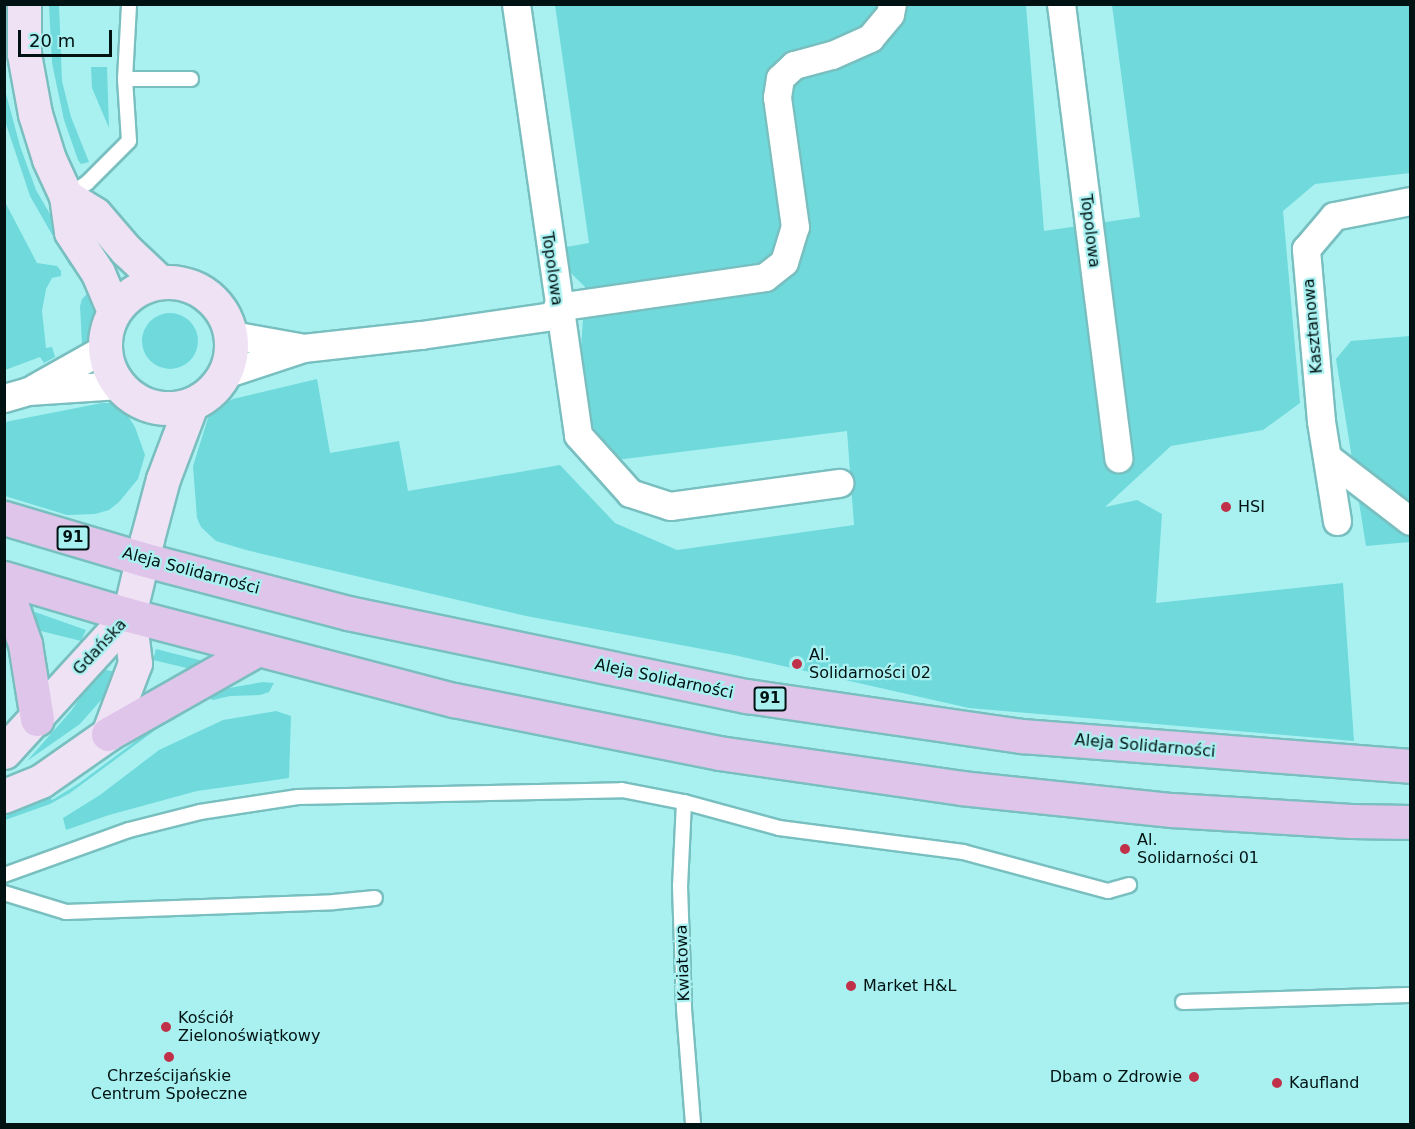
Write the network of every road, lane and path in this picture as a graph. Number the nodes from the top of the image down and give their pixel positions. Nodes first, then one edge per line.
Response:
1 (24, 4) edge
2 (129, 4) edge
3 (516, 4) edge
4 (892, 4) edge
5 (1061, 4) edge
6 (125, 79) junction
7 (192, 79) dead end
8 (66, 196) junction
9 (1410, 201) edge
10 (160, 282) junction
11 (114, 311) junction
12 (558, 311) junction
13 (232, 335) junction
14 (105, 348) junction
15 (303, 348) junction
16 (225, 374) junction
17 (119, 385) junction
18 (16, 395) edge
19 (148, 405) junction
20 (191, 405) junction
21 (1327, 457) junction
22 (1118, 458) dead end
23 (164, 474) junction
24 (839, 483) dead end
25 (4, 518) edge
26 (1337, 521) dead end
27 (1410, 521) edge
28 (142, 559) junction
29 (4, 578) edge
30 (4, 583) edge
31 (129, 615) junction
32 (256, 650) junction
33 (37, 719) junction
34 (108, 734) junction
35 (4, 752) edge
36 (1410, 766) edge
37 (4, 796) edge
38 (684, 802) junction
39 (1410, 822) edge
40 (4, 875) edge
41 (1129, 885) dead end
42 (4, 893) edge
43 (375, 898) dead end
44 (1410, 995) edge
45 (1183, 1002) dead end
46 (693, 1125) edge

1 - 8 street
2 - 6 lane
3 - 12 street, Topolowa
4 - 12 street
5 - 22 street, Topolowa
6 - 7 lane
6 - 8 lane
8 - 10 street
8 - 11 street
9 - 21 street, Kasztanowa
10 - 11 street
10 - 13 street
11 - 14 street
12 - 15 street, Topolowa
12 - 24 street
13 - 15 street, Topolowa
13 - 16 street
14 - 17 street
14 - 18 street
15 - 16 street, Topolowa
16 - 20 street
17 - 18 street
17 - 19 street
19 - 20 street
19 - 23 street
20 - 23 street
21 - 26 street, Kasztanowa
21 - 27 street
23 - 28 street
25 - 28 main road, Aleja Solidarności / 91
28 - 31 street
28 - 36 main road, Aleja Solidarności / 91
29 - 31 main road
30 - 33 main road
31 - 32 main road
31 - 33 street, Gdańska
31 - 34 street, Gdańska
32 - 34 main road
32 - 39 main road
33 - 35 street, Gdańska
34 - 37 street
38 - 40 lane
38 - 41 lane
38 - 46 lane, Kwiatowa
42 - 43 lane
44 - 45 lane

